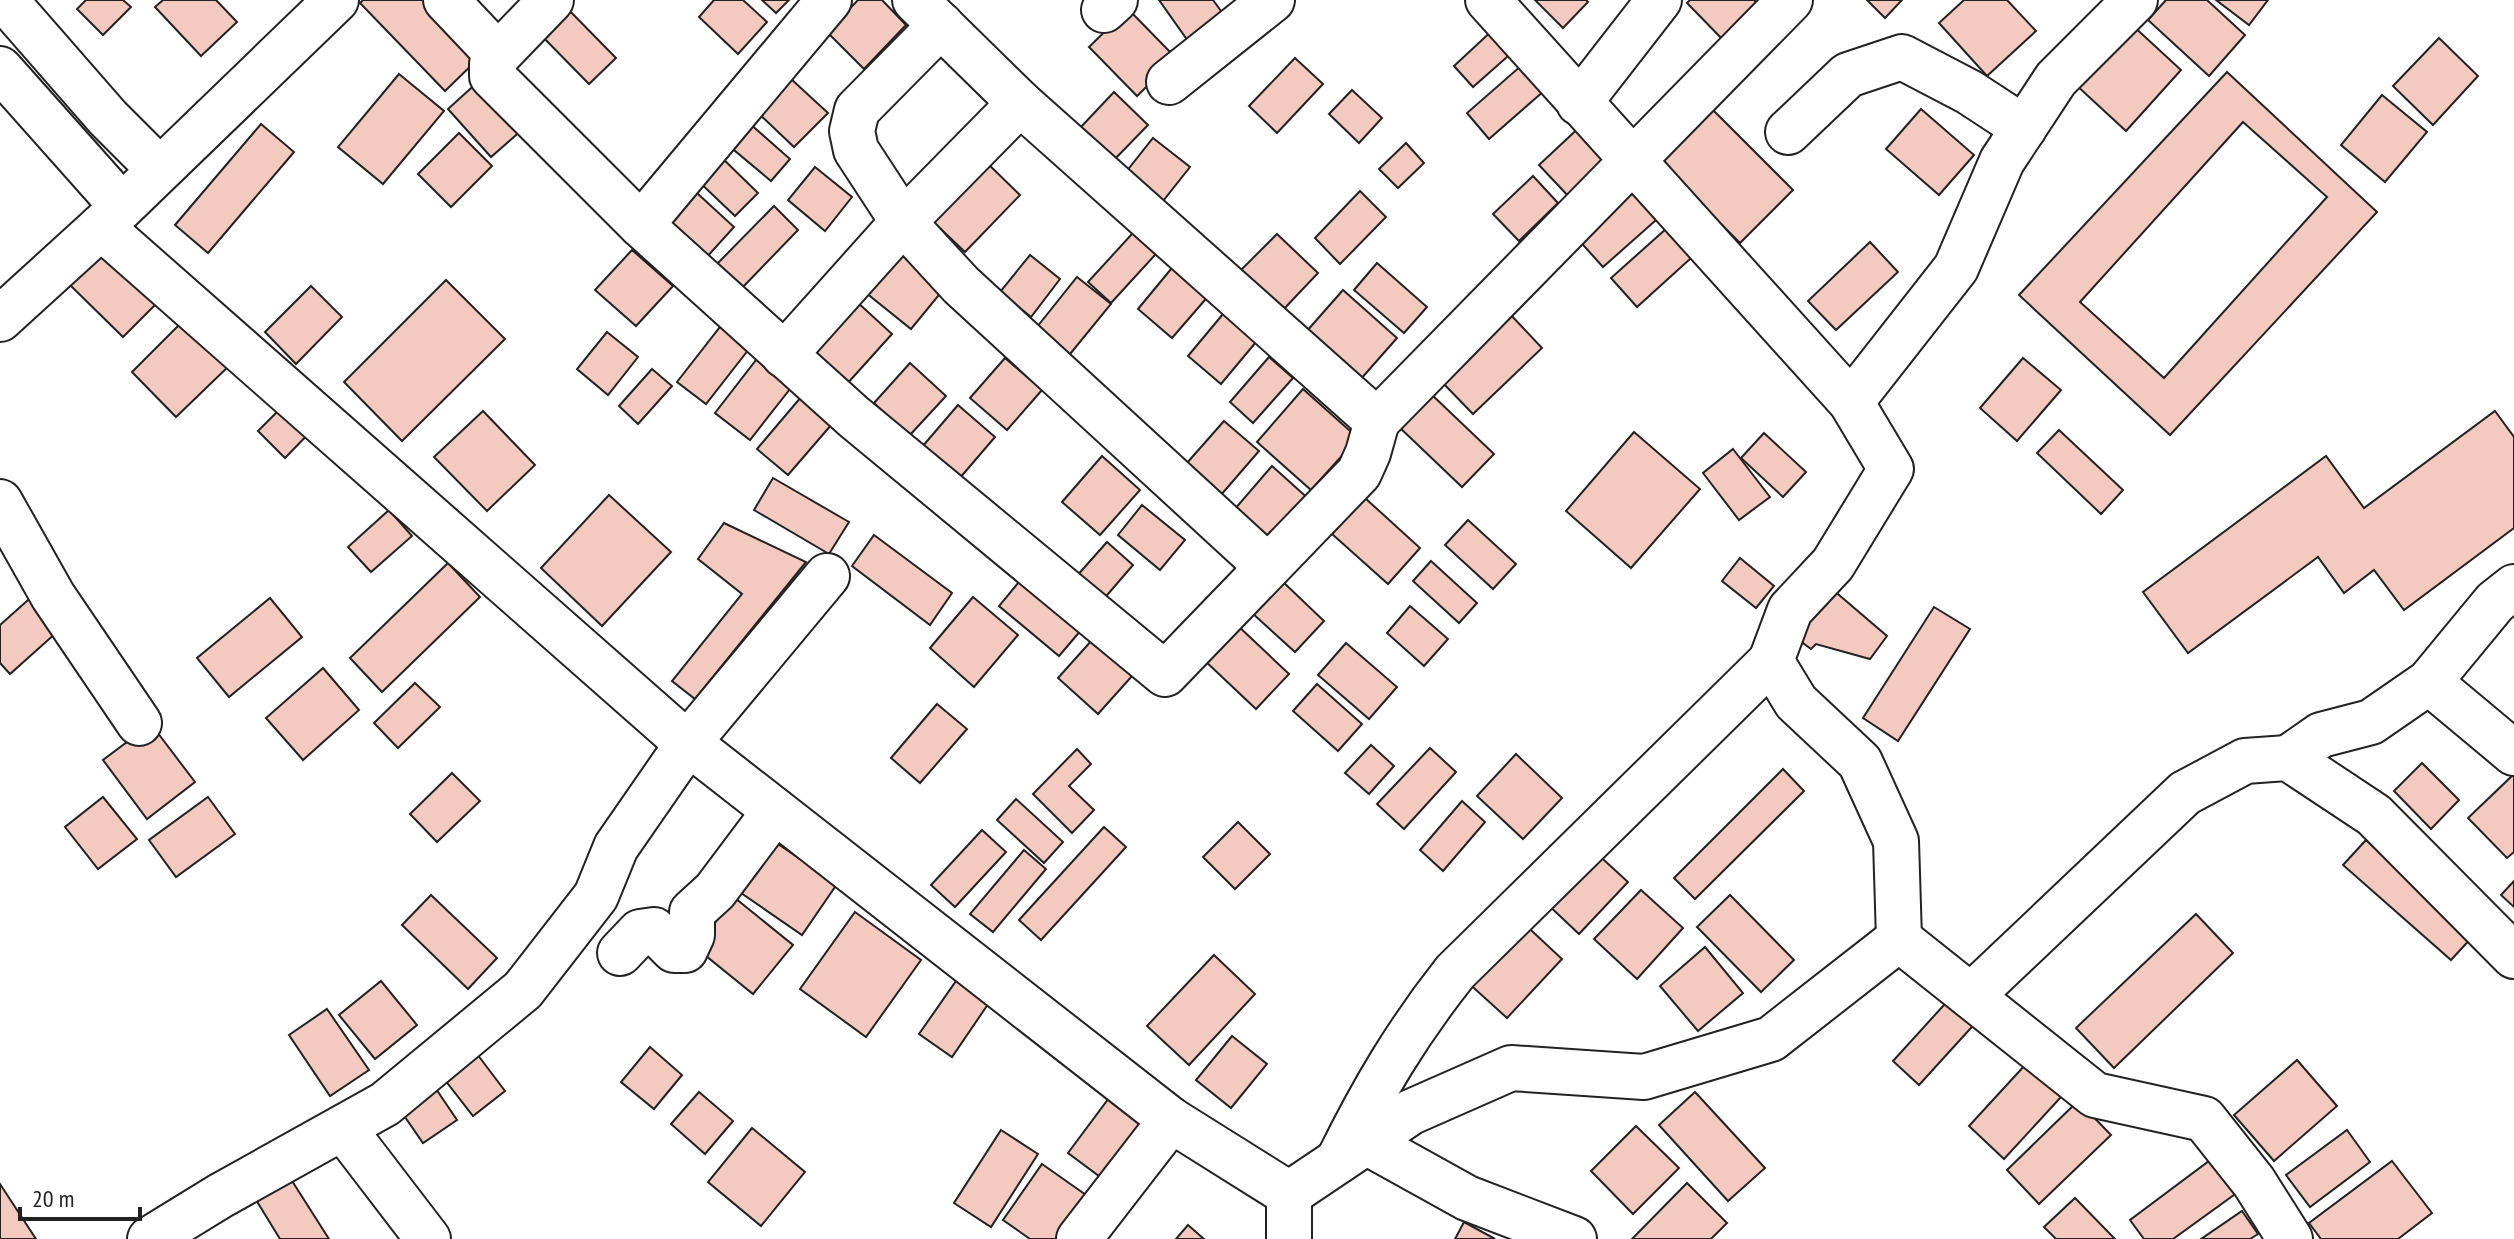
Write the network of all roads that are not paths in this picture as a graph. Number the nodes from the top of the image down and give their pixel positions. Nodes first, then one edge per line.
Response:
1 (5, 0) edge
2 (336, 0) edge
3 (446, 0) edge
4 (551, 0) edge
5 (829, 0) edge
6 (1272, 0) edge
7 (1488, 0) edge
8 (1659, 0) edge
9 (1790, 0) edge
10 (2135, 0) edge
11 (928, 12) edge
12 (498, 55) junction
13 (0, 69) edge
14 (1169, 82) dead end
15 (1020, 103) junction
16 (1579, 103) junction
17 (2024, 128) junction
18 (1788, 132) dead end
19 (1632, 159) junction
20 (159, 169) junction
21 (111, 216) junction
22 (903, 222) junction
23 (641, 225) junction
24 (0, 319) edge
25 (784, 355) junction
26 (1851, 402) junction
27 (1377, 421) junction
28 (0, 502) edge
29 (1268, 567) junction
30 (827, 576) dead end
31 (2514, 587) edge
32 (1771, 661) junction
33 (2429, 682) junction
34 (139, 723) dead end
35 (688, 743) junction
36 (2514, 753) edge
37 (2288, 758) junction
38 (775, 811) junction
39 (1899, 939) junction
40 (620, 953) dead end
41 (2514, 956) edge
42 (1971, 996) junction
43 (1171, 1120) junction
44 (343, 1128) junction
45 (1352, 1152) junction
46 (1289, 1194) junction
47 (150, 1239) edge
48 (428, 1239) edge
49 (1079, 1239) edge
50 (1289, 1239) edge
51 (1574, 1239) edge
52 (2290, 1239) edge

1 - 20 street
2 - 20 street
3 - 12 street
4 - 12 street
5 - 23 street
6 - 14 street
7 - 16 street
8 - 16 street
9 - 19 street
10 - 17 street
11 - 15 street
11 - 22 street
12 - 23 street
13 - 21 street
15 - 22 street
15 - 27 street
16 - 19 street
17 - 18 street
17 - 26 street
19 - 26 street
19 - 27 street
20 - 21 street
21 - 24 street
21 - 35 street
22 - 25 street
22 - 29 street
23 - 25 street
25 - 29 street
26 - 32 street
27 - 29 street
28 - 34 street
30 - 35 street
31 - 33 street
32 - 39 street
32 - 45 street
33 - 36 street
33 - 37 street
35 - 38 street
35 - 44 street
37 - 41 street
37 - 42 street
38 - 40 street
38 - 43 street
39 - 42 street
39 - 45 street
42 - 52 street
43 - 46 street
43 - 49 street
44 - 47 street
44 - 48 street
45 - 46 street
45 - 51 street
46 - 50 street

